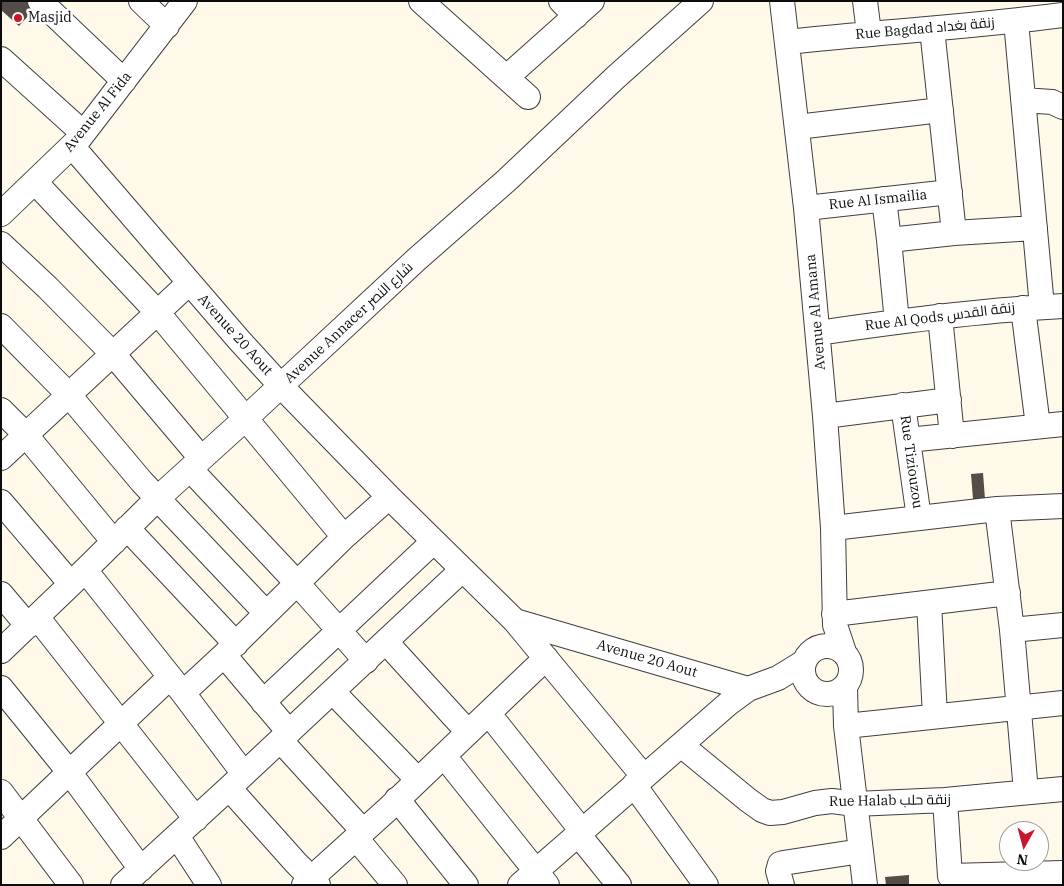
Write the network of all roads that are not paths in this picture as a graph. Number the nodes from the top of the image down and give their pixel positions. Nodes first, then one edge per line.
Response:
1 (40, 1) edge
2 (141, 1) edge
3 (185, 1) edge
4 (421, 1) edge
5 (701, 1) edge
6 (782, 1) edge
7 (865, 1) edge
8 (576, 6) edge
9 (1063, 15) edge
10 (1016, 21) junction
11 (166, 26) junction
12 (932, 29) junction
13 (869, 33) junction
14 (787, 42) junction
15 (1, 60) edge
16 (507, 77) junction
17 (124, 80) junction
18 (528, 96) dead end
19 (1024, 100) junction
20 (1063, 107) edge
21 (942, 110) junction
22 (797, 127) junction
23 (77, 140) junction
24 (35, 182) junction
25 (950, 192) junction
26 (884, 199) junction
27 (3, 208) edge
28 (806, 208) junction
29 (1035, 228) junction
30 (954, 233) junction
31 (889, 240) junction
32 (1, 244) edge
33 (189, 283) junction
34 (1043, 307) edge
35 (157, 312) junction
36 (940, 316) junction
37 (897, 322) junction
38 (1, 326) edge
39 (818, 333) junction
40 (113, 354) junction
41 (281, 386) junction
42 (68, 394) junction
43 (949, 400) junction
44 (903, 405) junction
45 (1, 410) edge
46 (825, 416) junction
47 (245, 419) junction
48 (1063, 424) edge
49 (1038, 426) junction
50 (26, 434) junction
51 (952, 436) junction
52 (908, 440) junction
53 (1, 458) edge
54 (196, 464) junction
55 (389, 497) junction
56 (158, 498) junction
57 (1, 502) edge
58 (1063, 506) edge
59 (997, 510) junction
60 (919, 518) junction
61 (833, 528) junction
62 (121, 535) junction
63 (344, 537) junction
64 (433, 542) junction
65 (462, 570) junction
66 (78, 577) junction
67 (297, 583) junction
68 (1008, 593) junction
69 (1, 594) edge
70 (929, 603) junction
71 (266, 613) junction
72 (835, 619) junction
73 (33, 621) junction
74 (515, 621) junction
75 (1063, 625) edge
76 (1012, 630) junction
77 (338, 631) junction
78 (386, 642) junction
79 (230, 649) junction
80 (1, 651) edge
81 (844, 652) junction
82 (810, 655) junction
83 (546, 658) junction
84 (366, 662) junction
85 (778, 678) junction
86 (177, 685) junction
87 (1, 688) edge
88 (748, 689) junction
89 (828, 690) junction
90 (333, 692) junction
91 (263, 702) junction
92 (1063, 703) edge
93 (1019, 707) junction
94 (489, 714) junction
95 (935, 716) junction
96 (846, 720) junction
97 (122, 723) junction
98 (468, 732) junction
99 (285, 736) junction
100 (681, 745) junction
101 (444, 756) junction
102 (70, 773) junction
103 (418, 780) junction
104 (237, 781) junction
105 (639, 781) junction
106 (1063, 789) edge
107 (1, 792) edge
108 (1026, 792) junction
109 (397, 799) junction
110 (945, 800) junction
111 (855, 804) junction
112 (21, 818) junction
113 (196, 820) junction
114 (580, 832) junction
115 (360, 834) junction
116 (177, 836) junction
117 (1, 837) edge
118 (861, 851) junction
119 (1063, 874) edge
120 (128, 880) edge
121 (534, 880) edge
122 (954, 880) edge
123 (311, 882) edge
124 (612, 882) edge
125 (71, 885) edge
126 (209, 885) edge
127 (394, 885) edge
128 (466, 885) edge
129 (706, 885) edge
130 (782, 885) edge
131 (866, 885) edge

1 - 17 street
2 - 11 street
3 - 11 street, Avenue Al Fida
4 - 16 street
5 - 41 street, Avenue Annacer شارع النصر
6 - 14 street, Avenue Al Amana
7 - 13 street
8 - 16 street
9 - 10 street, Rue Bagdad زنقة بغداد
10 - 12 street, Rue Bagdad زنقة بغداد
10 - 19 street
11 - 17 street, Avenue Al Fida
12 - 13 street, Rue Bagdad زنقة بغداد
12 - 21 street
13 - 14 street, Rue Bagdad زنقة بغداد
14 - 22 street, Avenue Al Amana
15 - 23 street, Avenue 20 Aout
16 - 18 street
17 - 23 street, Avenue Al Fida
19 - 20 street
19 - 29 street
21 - 22 street
21 - 25 street
22 - 28 street, Avenue Al Amana
23 - 24 street, Avenue Al Fida
23 - 33 street, Avenue 20 Aout
24 - 27 street, Avenue Al Fida
24 - 35 street
25 - 26 street, Rue Al Ismailia
25 - 30 street
26 - 28 street, Rue Al Ismailia
26 - 31 street
28 - 39 street, Avenue Al Amana
29 - 30 street
29 - 34 street
30 - 31 street
31 - 37 street
32 - 40 street
33 - 35 street
33 - 41 street, Avenue 20 Aout
34 - 36 street, Rue Al Qods زنقة القدس
34 - 49 street
35 - 40 street
35 - 47 street
36 - 37 street, Rue Al Qods زنقة القدس
36 - 43 street
37 - 39 street, Rue Al Qods زنقة القدس
38 - 42 street
39 - 46 street, Avenue Al Amana
40 - 42 street
40 - 54 street
41 - 47 street, Avenue Annacer شارع النصر
41 - 55 street, Avenue 20 Aout
42 - 50 street
42 - 56 street
43 - 44 street
43 - 51 street
44 - 46 street
44 - 52 street, Rue Tiziouzou
45 - 50 street
46 - 61 street, Avenue Al Amana
47 - 54 street, Avenue Annacer شارع النصر
47 - 63 street
48 - 49 street
49 - 51 street
50 - 53 street
50 - 62 street
51 - 52 street
52 - 60 street, Rue Tiziouzou
54 - 56 street, Avenue Annacer شارع النصر
54 - 67 street
55 - 63 street
55 - 64 street, Avenue 20 Aout
56 - 62 street, Avenue Annacer شارع النصر
56 - 71 street
57 - 66 street
58 - 59 street
59 - 60 street
59 - 68 street
60 - 61 street
61 - 72 street, Avenue Al Amana
62 - 66 street, Avenue Annacer شارع النصر
62 - 79 street
63 - 67 street
64 - 65 street, Avenue 20 Aout
64 - 77 street
65 - 74 street, Avenue 20 Aout
65 - 78 street
66 - 73 street, Avenue Annacer شارع النصر
66 - 86 street
67 - 71 street
67 - 77 street
68 - 70 street
68 - 76 street
69 - 73 street
70 - 72 street
70 - 95 street
71 - 79 street
72 - 81 street, Avenue Al Amana
72 - 82 street
73 - 80 street, Avenue Annacer شارع النصر
73 - 97 street
74 - 83 street, Avenue 20 Aout
74 - 88 street, Avenue 20 Aout
75 - 76 street
76 - 93 street
77 - 84 street
77 - 91 street
78 - 84 street
78 - 98 street
79 - 86 street
79 - 91 street
81 - 82 street
81 - 89 street, Avenue Al Amana
82 - 85 street
82 - 89 street, Avenue Al Amana
83 - 94 street
83 - 105 street, Avenue 20 Aout
84 - 90 street
85 - 88 street
85 - 89 street
86 - 97 street
86 - 104 street
87 - 102 street
88 - 100 street
89 - 96 street, Avenue Al Amana
90 - 99 street
90 - 103 street
91 - 99 street
92 - 93 street
93 - 95 street
93 - 108 street
94 - 98 street
94 - 114 street
95 - 96 street
96 - 111 street, Avenue Al Amana
97 - 102 street
97 - 113 street
98 - 101 street
99 - 104 street
99 - 115 street
100 - 105 street
100 - 111 street, Rue Halab زنقة حلب
101 - 103 street
101 - 121 street
102 - 112 street
102 - 120 street
103 - 109 street
104 - 113 street
104 - 123 street
105 - 114 street
105 - 129 street, Avenue 20 Aout
106 - 108 street, Rue Halab زنقة حلب
107 - 112 street
108 - 110 street, Rue Halab زنقة حلب
109 - 115 street
109 - 128 street
110 - 111 street, Rue Halab زنقة حلب
110 - 122 street
111 - 118 street, Avenue Al Amana
112 - 117 street
112 - 125 street
113 - 116 street
114 - 121 street
114 - 124 street
115 - 123 street
115 - 127 street
116 - 120 street
116 - 126 street
118 - 130 street
118 - 131 street, Avenue Al Amana
119 - 122 street

